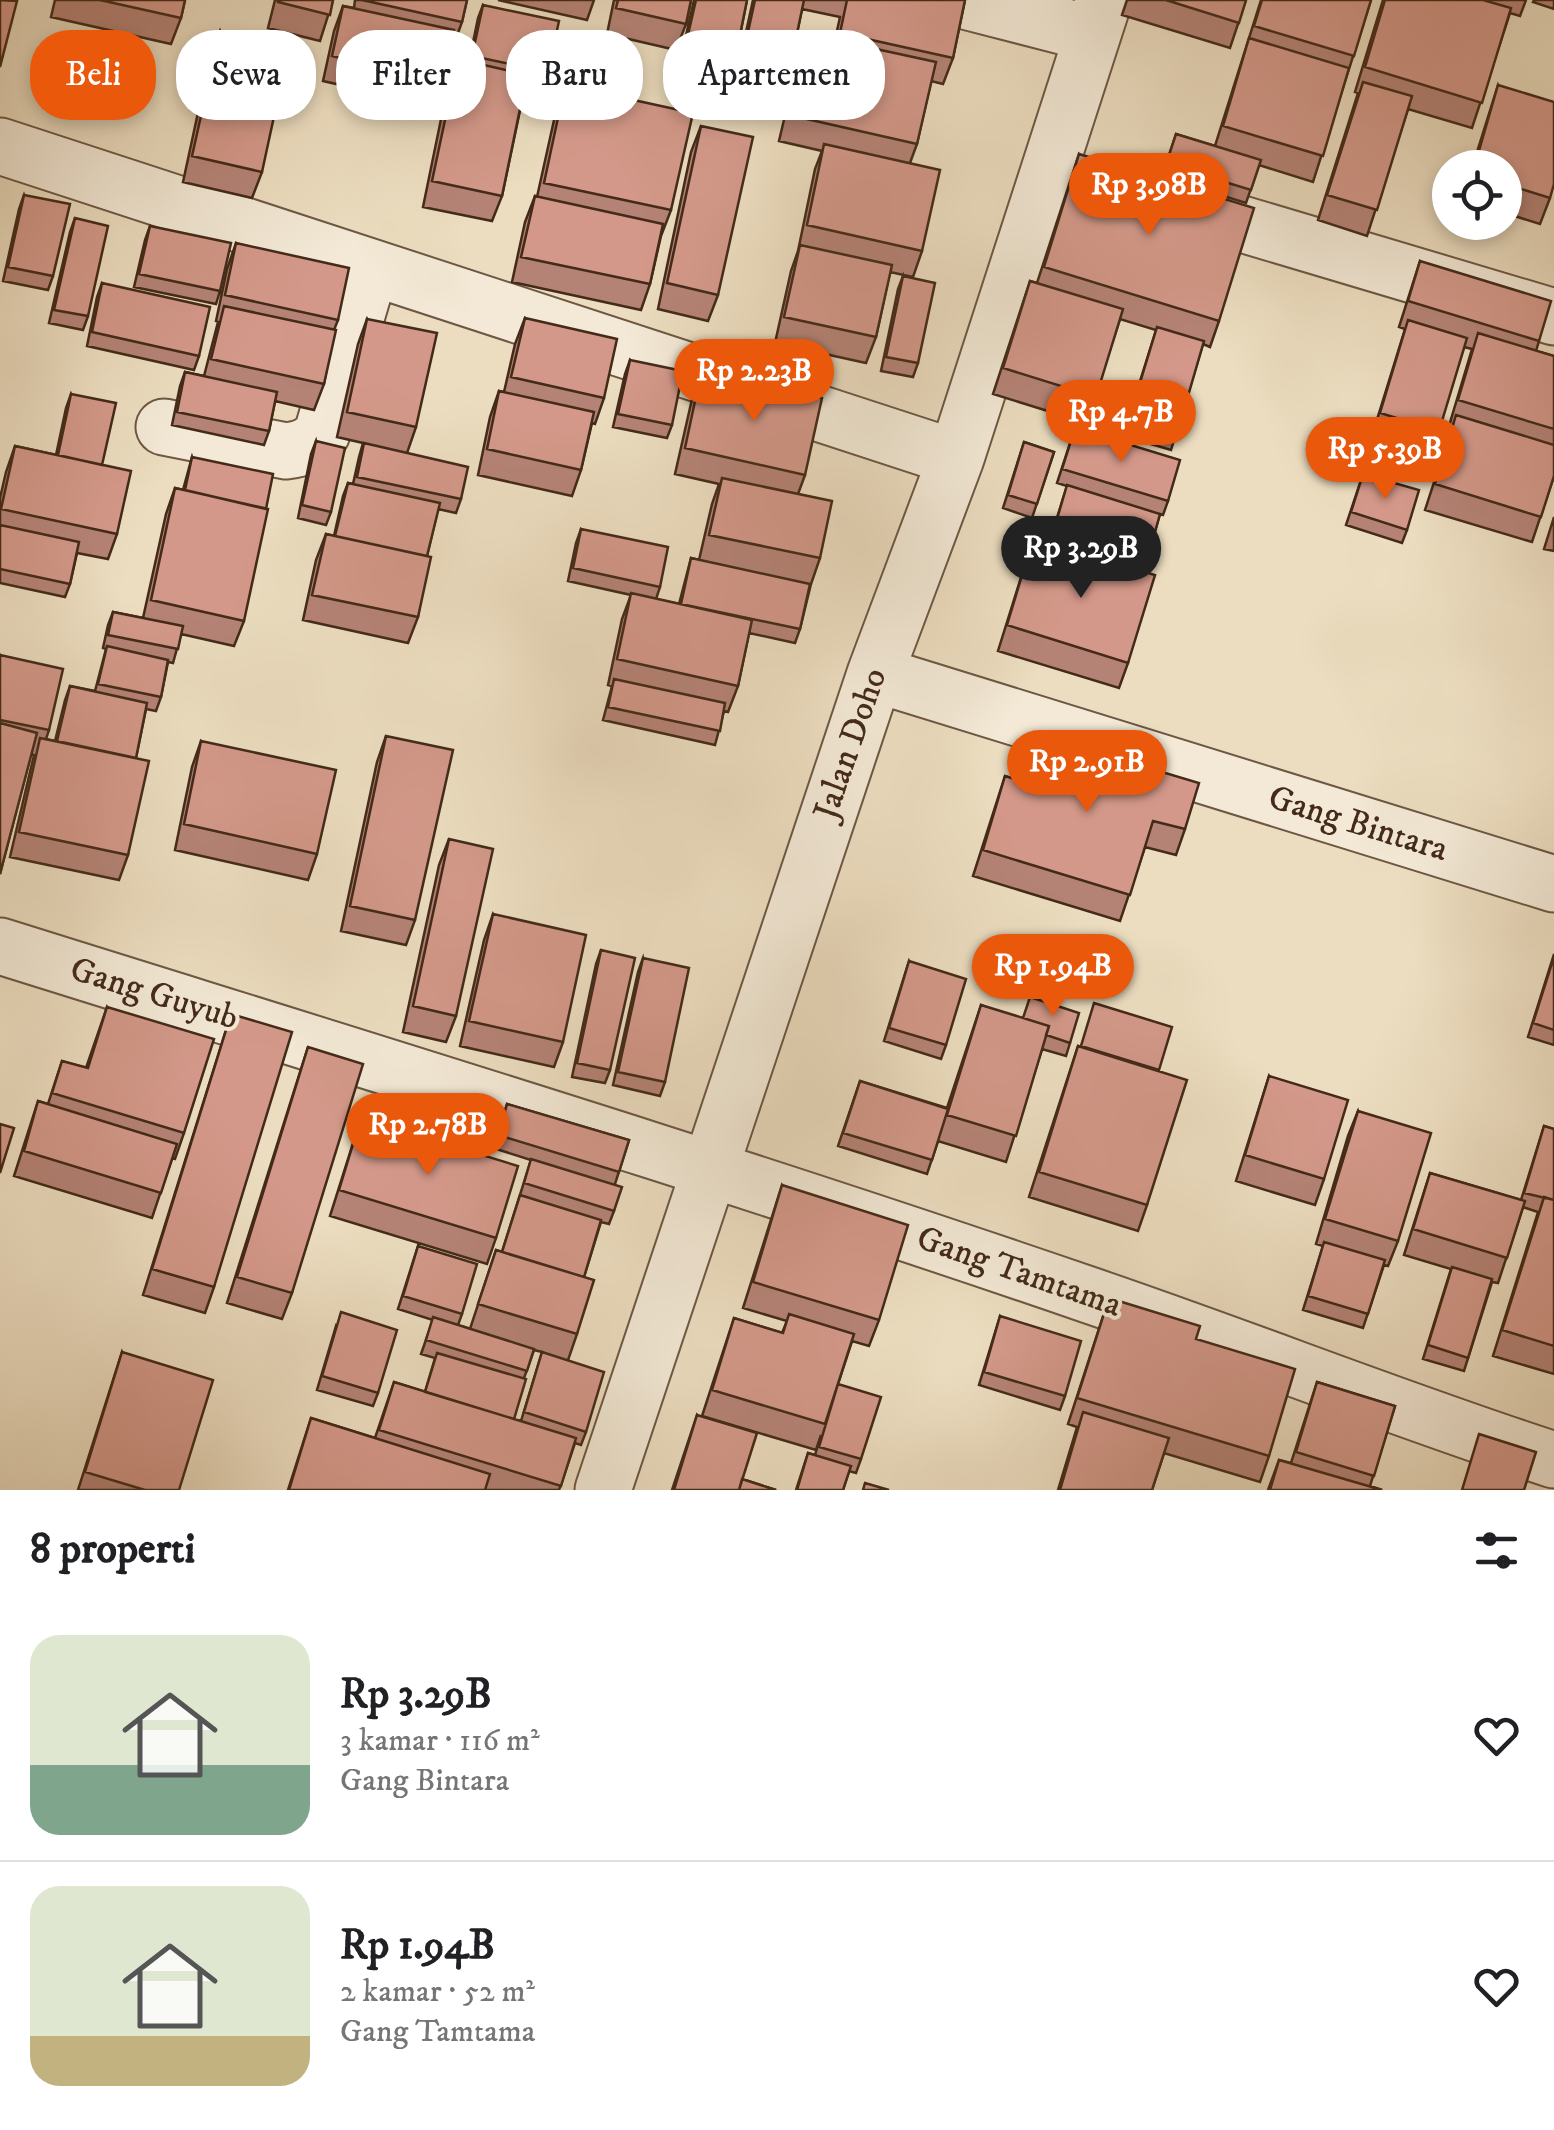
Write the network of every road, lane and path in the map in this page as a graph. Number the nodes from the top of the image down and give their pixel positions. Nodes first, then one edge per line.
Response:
1 (961, 0) edge
2 (1099, 17) edge
3 (0, 146) edge
4 (1089, 178) junction
5 (371, 268) junction
6 (1554, 316) edge
7 (164, 427) dead end
8 (956, 458) junction
9 (874, 674) junction
10 (1554, 884) edge
11 (0, 946) edge
12 (709, 1169) junction
13 (1554, 1460) edge
14 (603, 1490) edge

1 - 2 street
2 - 4 street, Jalan Doho
3 - 5 street
4 - 6 street
4 - 8 street, Jalan Doho
5 - 7 street
5 - 8 street
8 - 9 street, Jalan Doho
9 - 10 street, Gang Bintara
9 - 12 street, Jalan Doho
11 - 12 street, Gang Guyub
12 - 13 street, Gang Tamtama
12 - 14 street, Jalan Doho

